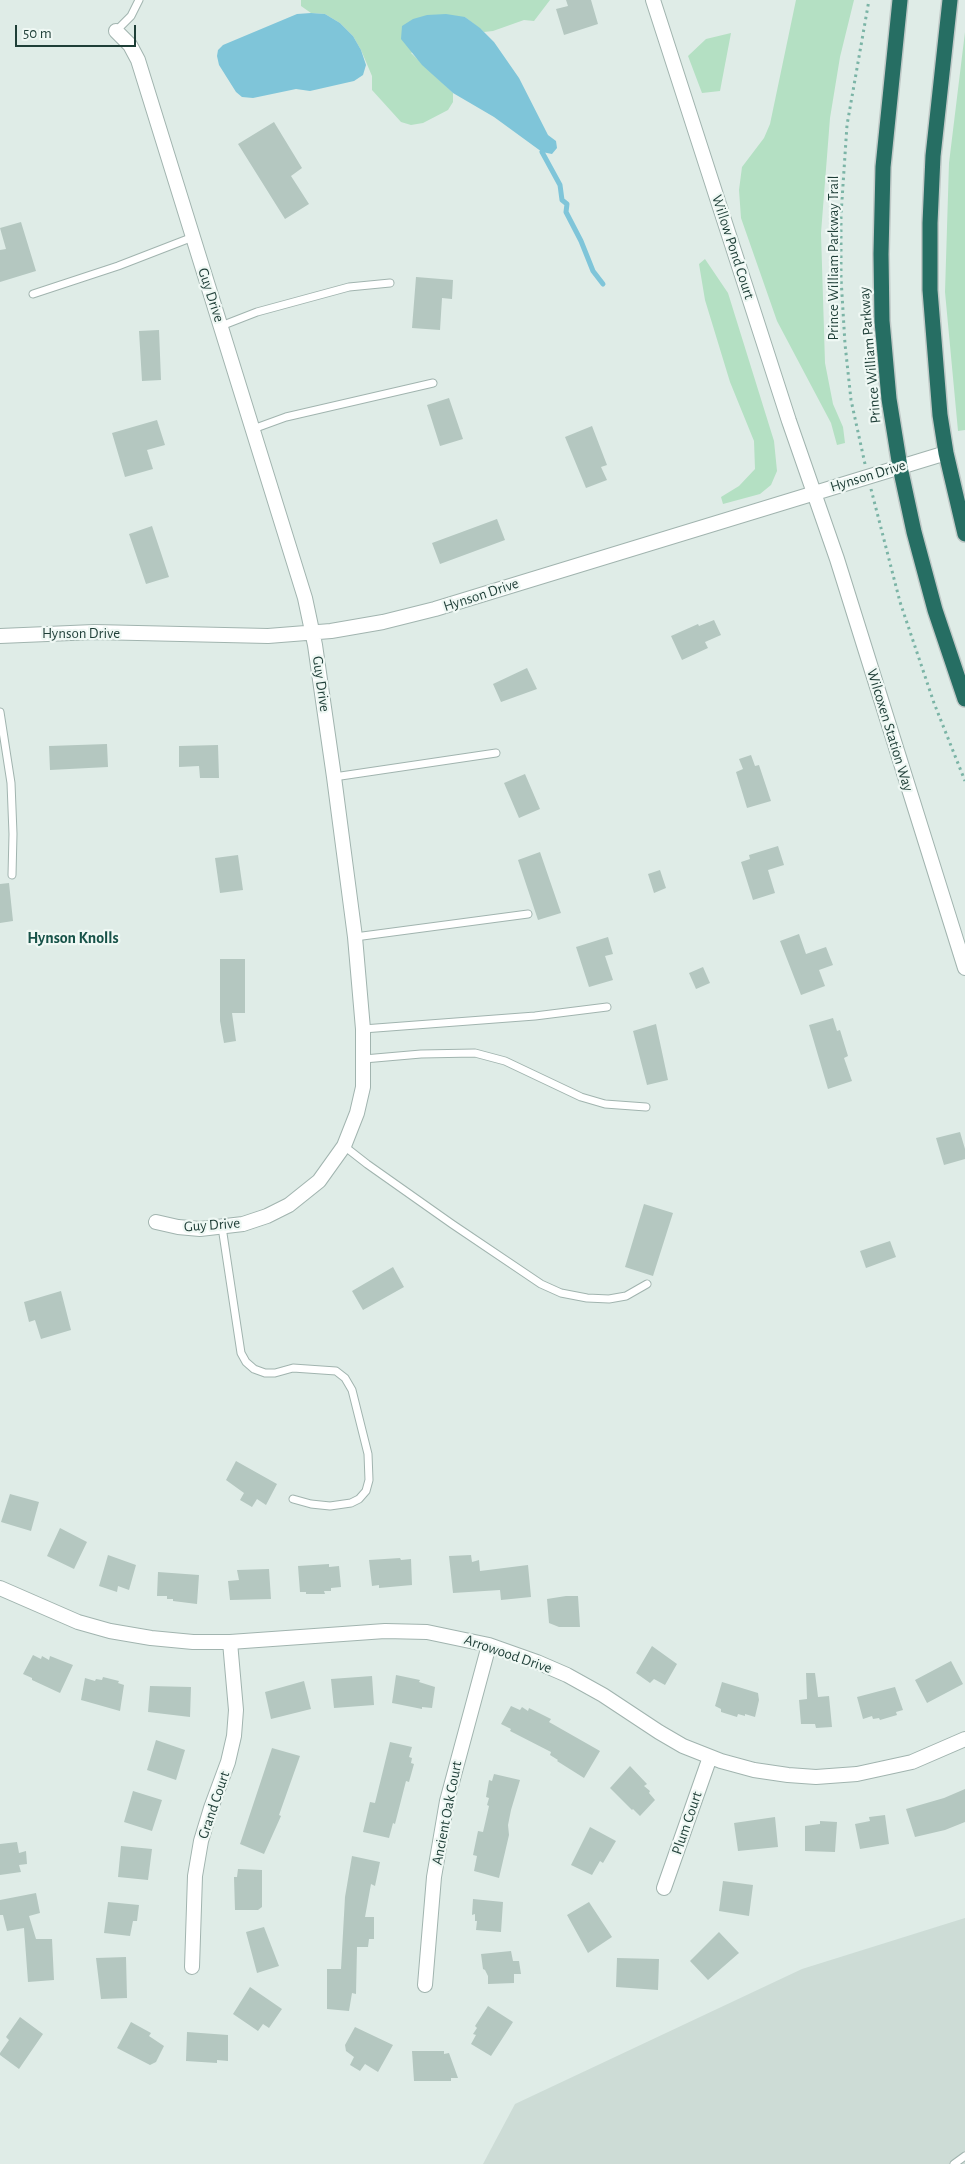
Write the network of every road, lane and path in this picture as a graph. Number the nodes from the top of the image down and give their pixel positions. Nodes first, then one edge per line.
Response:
1 (139, 0) edge
2 (653, 0) edge
3 (869, 0) edge
4 (900, 0) edge
5 (950, 0) edge
6 (116, 31) joint
7 (193, 237) junction
8 (390, 283) dead end
9 (33, 294) dead end
10 (221, 326) junction
11 (433, 383) dead end
12 (253, 429) junction
13 (946, 453) junction
14 (864, 456) dead end
15 (900, 467) junction
16 (814, 493) junction
17 (875, 506) dead end
18 (965, 534) edge
19 (313, 633) junction
20 (0, 636) edge
21 (965, 699) edge
22 (0, 712) edge
23 (496, 753) dead end
24 (334, 777) junction
25 (965, 781) edge
26 (12, 875) dead end
27 (528, 914) dead end
28 (355, 937) junction
29 (965, 968) edge
30 (607, 1007) dead end
31 (363, 1029) junction
32 (364, 1059) junction
33 (646, 1107) dead end
34 (344, 1146) junction
35 (156, 1222) dead end
36 (222, 1227) junction
37 (647, 1284) dead end
38 (294, 1499) dead end
39 (0, 1588) edge
40 (230, 1642) junction
41 (489, 1645) junction
42 (965, 1739) edge
43 (710, 1757) junction
44 (664, 1888) dead end
45 (192, 1968) dead end
46 (425, 1984) dead end
47 (965, 2156) edge
48 (954, 2164) edge

1 - 6 lane
2 - 16 street, Willow Pond Court
3 - 14 path, Prince William Parkway Trail
4 - 15 highway, Prince William Parkway
5 - 13 highway
6 - 7 street, Guy Drive
7 - 9 lane
7 - 10 street, Guy Drive
8 - 10 lane
10 - 12 street, Guy Drive
11 - 12 lane
12 - 19 street, Guy Drive
13 - 15 street, Hynson Drive
13 - 18 highway
15 - 16 street, Hynson Drive
15 - 21 highway, Prince William Parkway
16 - 19 street, Hynson Drive
16 - 29 street, Wilcoxen Station Way
17 - 25 path
19 - 20 street, Hynson Drive
19 - 24 street, Guy Drive
22 - 26 lane
23 - 24 lane
24 - 28 street, Guy Drive
27 - 28 lane
28 - 31 street, Guy Drive
30 - 31 lane
31 - 32 street, Guy Drive
32 - 33 lane
32 - 34 street, Guy Drive
34 - 36 street, Guy Drive
34 - 37 lane
35 - 36 street, Guy Drive
36 - 38 lane
39 - 40 street, Arrowood Drive
40 - 41 street, Arrowood Drive
40 - 45 street, Grand Court
41 - 43 street, Arrowood Drive
41 - 46 street, Ancient Oak Court
42 - 43 street, Arrowood Drive
43 - 44 street, Plum Court
47 - 48 lane

